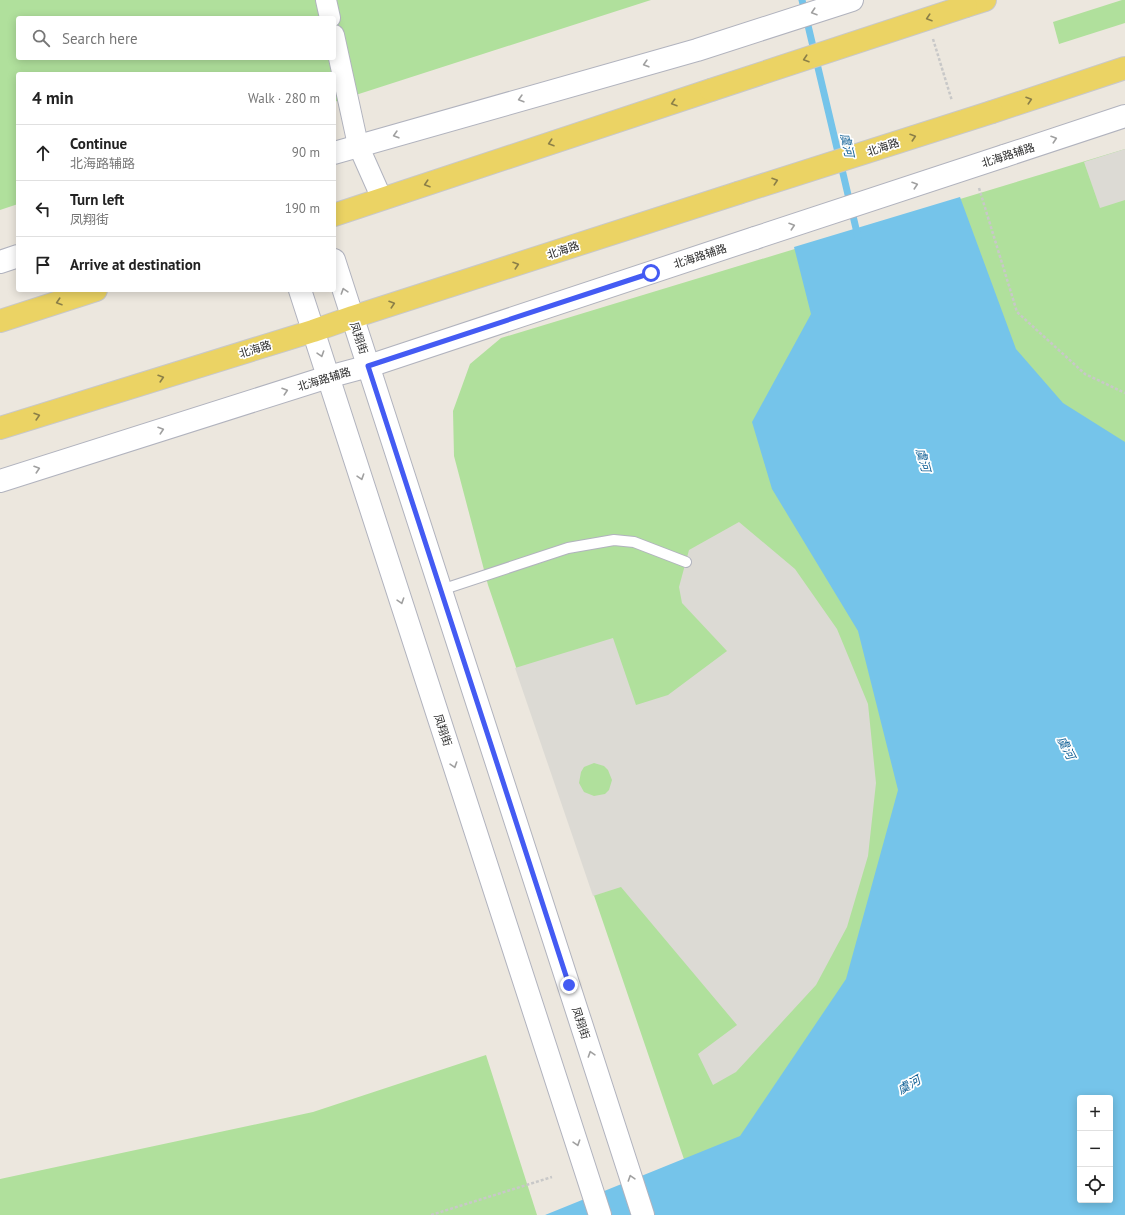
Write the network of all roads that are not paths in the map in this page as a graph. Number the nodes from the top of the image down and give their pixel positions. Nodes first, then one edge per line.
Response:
1 (326, 0) edge
2 (852, 0) edge
3 (976, 3) edge
4 (330, 16) edge
5 (336, 44) edge
6 (1125, 68) edge
7 (1125, 116) edge
8 (358, 145) junction
9 (336, 152) edge
10 (382, 199) junction
11 (336, 213) edge
12 (16, 257) edge
13 (0, 262) edge
14 (336, 266) edge
15 (90, 292) edge
16 (301, 292) edge
17 (353, 317) junction
18 (0, 321) edge
19 (313, 331) junction
20 (368, 366) junction
21 (328, 377) junction
22 (0, 428) edge
23 (0, 481) edge
24 (686, 562) dead end
25 (441, 590) junction
26 (600, 1215) edge
27 (644, 1215) edge

1 - 4 street
2 -> 8 street
3 -> 10 main road, bridge
5 - 8 street
17 -> 6 main road, 北海路, bridge
20 -> 7 street, 北海路辅路, bridge
8 - 9 street
8 - 10 street
10 - 11 main road
12 - 13 street
17 -> 14 street, 凤翔街
15 -> 18 main road
16 - 19 street, 凤翔街
17 - 19 main road, 北海路
17 - 20 street, 凤翔街
19 -> 21 street, 凤翔街
22 -> 19 main road, 北海路
20 - 21 street, 北海路辅路
20 - 25 street, 凤翔街
23 -> 21 street, 北海路辅路
21 -> 26 street, 凤翔街
24 - 25 lane
27 -> 25 street, 凤翔街

